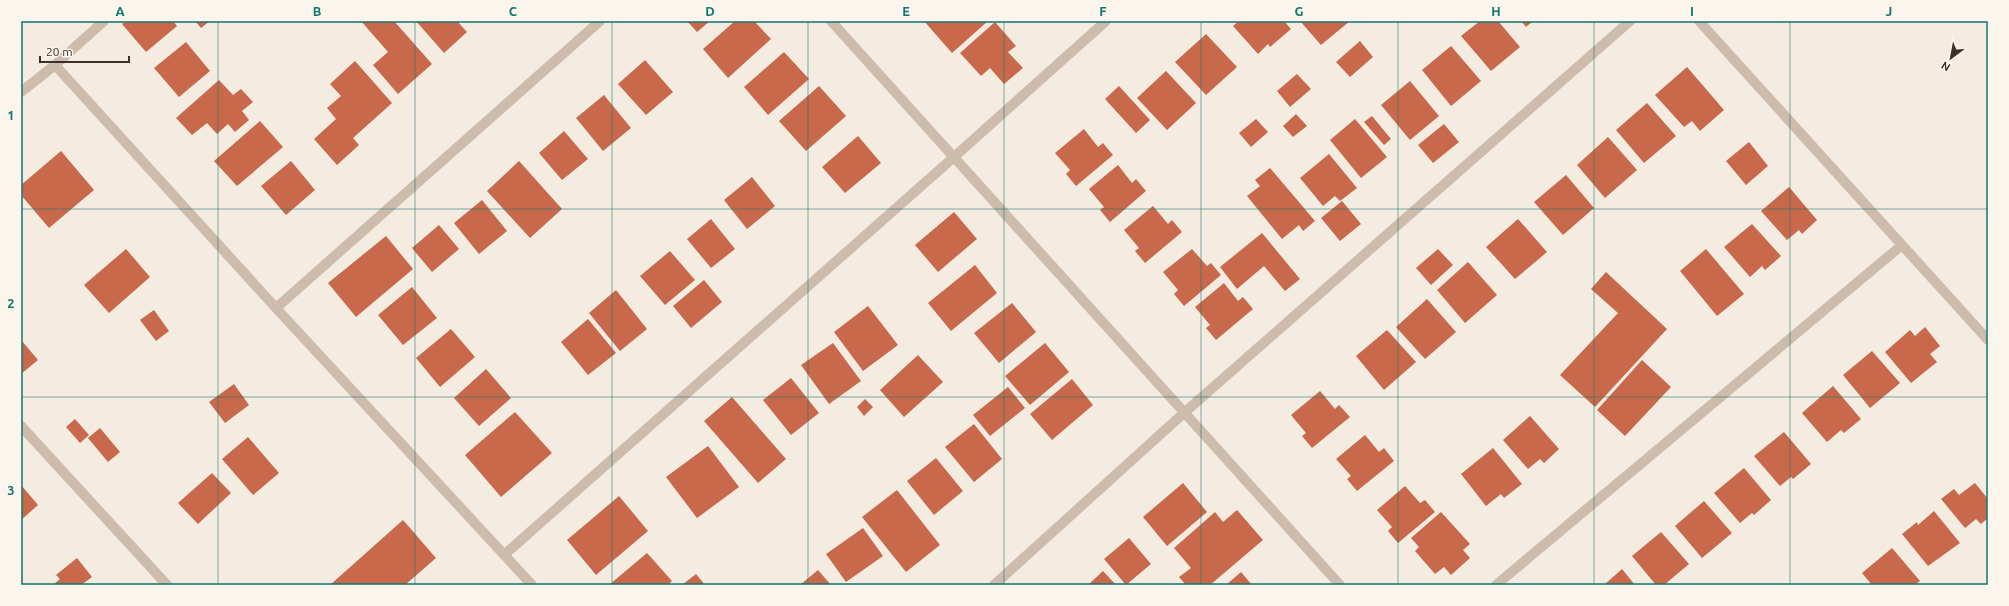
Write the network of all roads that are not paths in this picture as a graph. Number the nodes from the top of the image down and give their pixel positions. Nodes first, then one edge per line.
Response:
1 (104, 21) edge
2 (600, 21) edge
3 (831, 21) edge
4 (1106, 21) edge
5 (1630, 21) edge
6 (1699, 21) edge
7 (55, 65) junction
8 (21, 92) edge
9 (954, 158) junction
10 (1902, 245) junction
11 (276, 308) junction
12 (1988, 340) edge
13 (1185, 412) junction
14 (21, 426) edge
15 (504, 555) junction
16 (167, 585) edge
17 (532, 585) edge
18 (994, 585) edge
19 (1340, 585) edge
20 (1496, 585) edge

1 - 7 street
2 - 11 street
3 - 9 street
4 - 9 street
5 - 13 street
6 - 10 street
7 - 8 street
7 - 11 street
9 - 13 street
9 - 15 street
10 - 12 street
10 - 20 street
11 - 15 street
13 - 18 street
13 - 19 street
14 - 16 street
15 - 17 street

